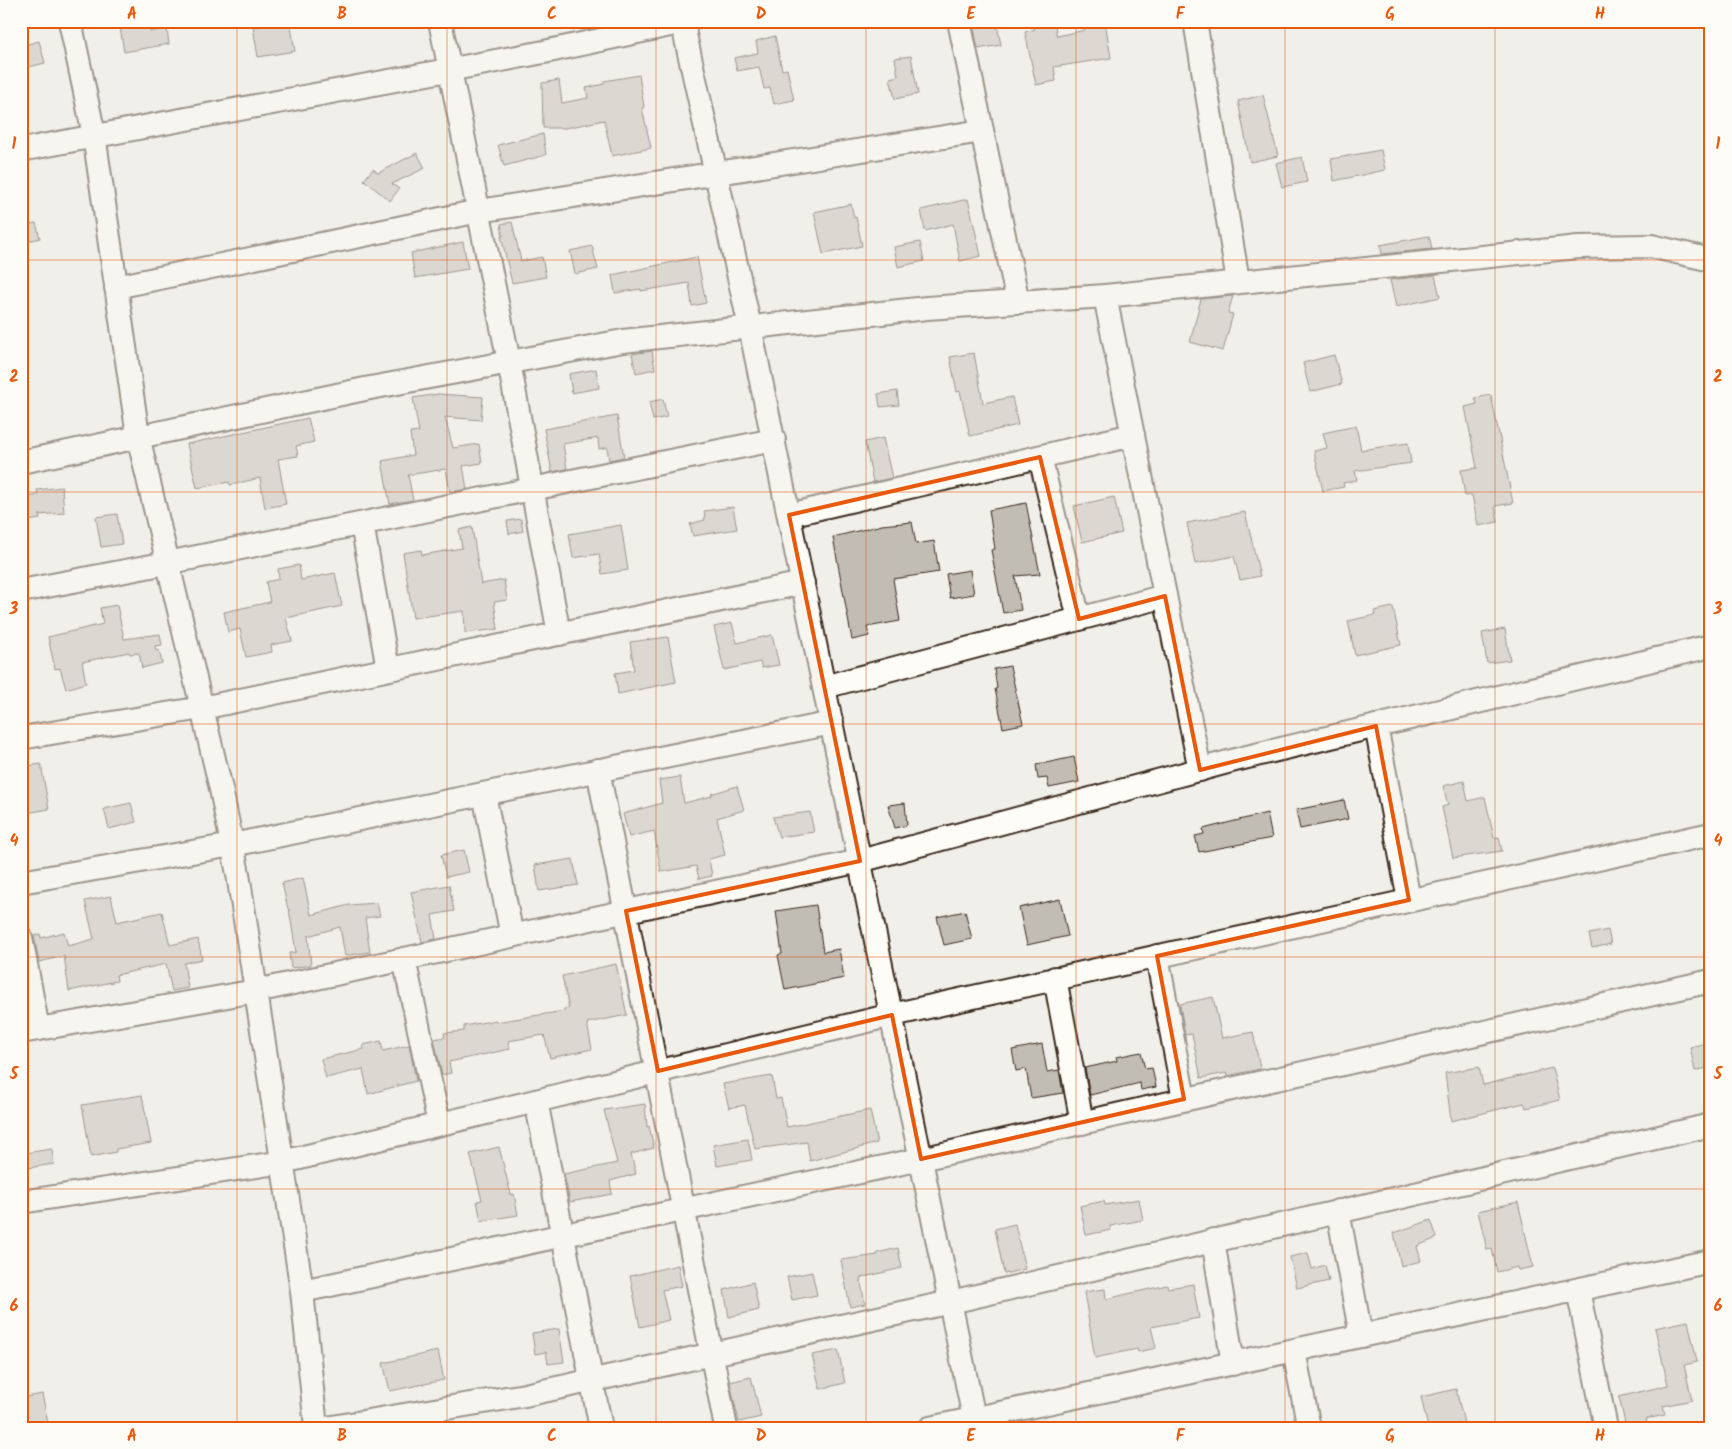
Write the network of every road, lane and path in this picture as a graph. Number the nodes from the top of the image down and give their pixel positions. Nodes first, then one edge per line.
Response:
1 (70, 21) edge
2 (440, 21) edge
3 (959, 21) edge
4 (1194, 21) edge
5 (684, 22) edge
6 (450, 68) junction
7 (982, 132) junction
8 (94, 135) junction
9 (21, 150) edge
10 (718, 174) junction
11 (478, 211) junction
12 (1711, 260) edge
13 (1238, 281) junction
14 (116, 287) junction
15 (1105, 296) junction
16 (1018, 302) junction
17 (750, 326) junction
18 (509, 362) junction
19 (1133, 435) junction
20 (138, 436) junction
21 (774, 440) junction
22 (1040, 457) junction
23 (21, 462) edge
24 (532, 489) junction
25 (789, 516) junction
26 (362, 524) junction
27 (167, 563) junction
28 (803, 584) junction
29 (21, 591) edge
30 (1165, 596) junction
31 (1079, 619) junction
32 (559, 634) junction
33 (1711, 646) edge
34 (388, 669) junction
35 (824, 687) junction
36 (202, 708) junction
37 (832, 723) junction
38 (1376, 726) junction
39 (21, 738) edge
40 (598, 770) junction
41 (1200, 770) junction
42 (484, 794) junction
43 (1711, 834) edge
44 (232, 845) junction
45 (860, 861) junction
46 (21, 882) edge
47 (1409, 900) junction
48 (626, 911) junction
49 (512, 936) junction
50 (21, 938) edge
51 (1156, 956) junction
52 (404, 959) junction
53 (1055, 978) junction
54 (1711, 981) edge
55 (256, 991) junction
56 (892, 1015) junction
57 (30, 1030) edge
58 (658, 1071) junction
59 (1184, 1099) junction
60 (536, 1101) junction
61 (1082, 1123) junction
62 (439, 1124) junction
63 (1711, 1125) edge
64 (921, 1159) junction
65 (283, 1162) junction
66 (21, 1202) edge
67 (682, 1210) junction
68 (1338, 1211) junction
69 (562, 1235) junction
70 (1213, 1240) junction
71 (1711, 1262) edge
72 (302, 1290) junction
73 (1578, 1290) junction
74 (950, 1302) junction
75 (1361, 1336) junction
76 (1294, 1351) junction
77 (710, 1354) junction
78 (1233, 1364) junction
79 (591, 1380) junction
80 (976, 1424) edge
81 (316, 1428) edge
82 (326, 1428) edge
83 (601, 1428) edge
84 (726, 1428) edge
85 (930, 1428) edge
86 (1309, 1428) edge
87 (1606, 1428) edge

1 - 8 street
2 - 6 street
3 - 7 street
4 - 13 street
5 - 6 street
5 - 10 street
6 - 8 street
6 - 11 street
7 - 10 street
7 - 16 street
8 - 9 street
8 - 14 street
10 - 11 street
10 - 17 street
11 - 14 street
11 - 18 street
12 - 13 street
13 - 15 street
14 - 20 street
15 - 16 street
15 - 19 street
16 - 17 street
17 - 18 street
17 - 21 street
18 - 20 street
18 - 24 street
19 - 22 street
19 - 30 street
20 - 23 street
20 - 27 street
21 - 24 street
21 - 25 street
22 - 25 street
22 - 31 street
24 - 26 street
24 - 32 street
25 - 28 street
26 - 27 street
26 - 34 street
27 - 29 street
27 - 36 street
28 - 32 street
28 - 35 street
30 - 31 street
30 - 41 street
31 - 35 street
32 - 34 street
33 - 38 street
34 - 36 street
35 - 37 street
36 - 39 street
36 - 44 street
37 - 40 street
37 - 45 street
38 - 41 street
38 - 47 street
40 - 42 street
40 - 48 street
41 - 45 street
42 - 44 street
42 - 49 street
43 - 47 street
44 - 46 street
44 - 55 street
45 - 48 street
45 - 56 street
47 - 51 street
48 - 49 street
48 - 58 street
49 - 52 street
50 - 57 street
51 - 53 street
51 - 59 street
52 - 55 street
52 - 62 street
53 - 56 street
53 - 61 street
54 - 59 street
55 - 57 street
55 - 65 street
56 - 58 street
56 - 64 street
58 - 60 street
58 - 67 street
59 - 61 street
60 - 62 street
60 - 69 street
61 - 64 street
62 - 65 street
63 - 68 street
64 - 67 street
64 - 74 street
65 - 66 street
65 - 72 street
67 - 69 street
67 - 77 street
68 - 70 street
68 - 75 street
69 - 72 street
69 - 79 street
70 - 74 street
70 - 78 street
71 - 73 street
72 - 81 street
73 - 75 street
73 - 87 street
74 - 77 street
74 - 80 street
75 - 76 street
76 - 78 street
76 - 86 street
77 - 79 street
77 - 84 street
78 - 80 street
79 - 82 street
79 - 83 street
80 - 85 street

